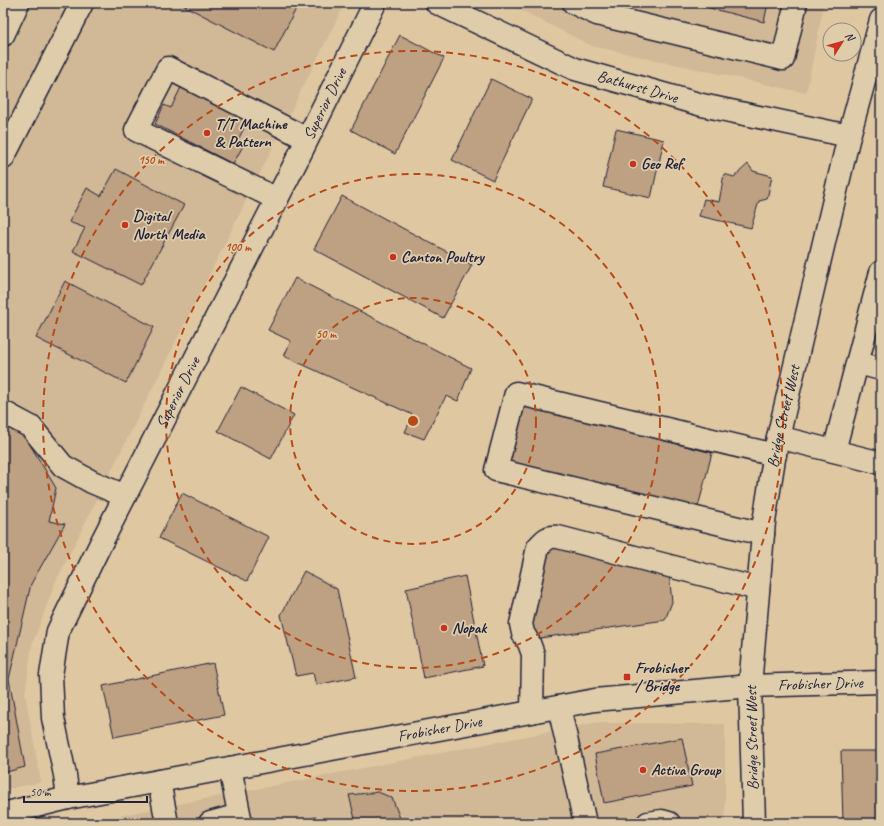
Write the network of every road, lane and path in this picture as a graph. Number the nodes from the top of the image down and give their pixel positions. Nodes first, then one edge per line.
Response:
1 (18, 3) edge
2 (82, 3) edge
3 (375, 3) edge
4 (437, 3) edge
5 (574, 3) edge
6 (796, 3) edge
7 (476, 12) edge
8 (881, 20) edge
9 (3, 34) edge
10 (849, 136) junction
11 (307, 139) junction
12 (6, 146) edge
13 (277, 198) junction
14 (881, 272) edge
15 (858, 363) junction
16 (881, 369) edge
17 (3, 412) edge
18 (776, 446) junction
19 (834, 451) junction
20 (881, 463) edge
21 (125, 496) junction
22 (763, 534) junction
23 (758, 589) junction
24 (881, 682) edge
25 (750, 686) junction
26 (559, 707) junction
27 (532, 712) junction
28 (230, 768) junction
29 (159, 781) junction
30 (68, 798) junction
31 (10, 816) edge
32 (240, 819) edge
33 (167, 823) edge
34 (210, 823) edge
35 (585, 823) edge
36 (648, 823) edge
37 (669, 823) edge
38 (754, 823) edge

1 - 9 street
2 - 12 street
3 - 11 street, Superior Drive
4 - 7 street, Bathurst Drive
5 - 6 street
7 - 10 street, Bathurst Drive
8 - 10 street, Bridge Street West
10 - 18 street, Bridge Street West
11 - 13 street, Superior Drive
11 - 13 street
13 - 21 street, Superior Drive
14 - 15 street
15 - 16 street
15 - 19 street
17 - 21 street
18 - 19 street
18 - 22 street, Bridge Street West
18 - 22 street
19 - 20 street
21 - 30 street, Superior Drive
22 - 23 street, Bridge Street West
23 - 25 street, Bridge Street West
23 - 27 street
24 - 25 street, Frobisher Drive
25 - 26 street, Frobisher Drive
25 - 38 street, Bridge Street West
26 - 27 street, Frobisher Drive
26 - 35 street
27 - 28 street, Frobisher Drive
28 - 29 street, Frobisher Drive
28 - 32 street
29 - 30 street, Frobisher Drive
29 - 33 street
30 - 31 street, Frobisher Drive
32 - 34 street
36 - 37 street

